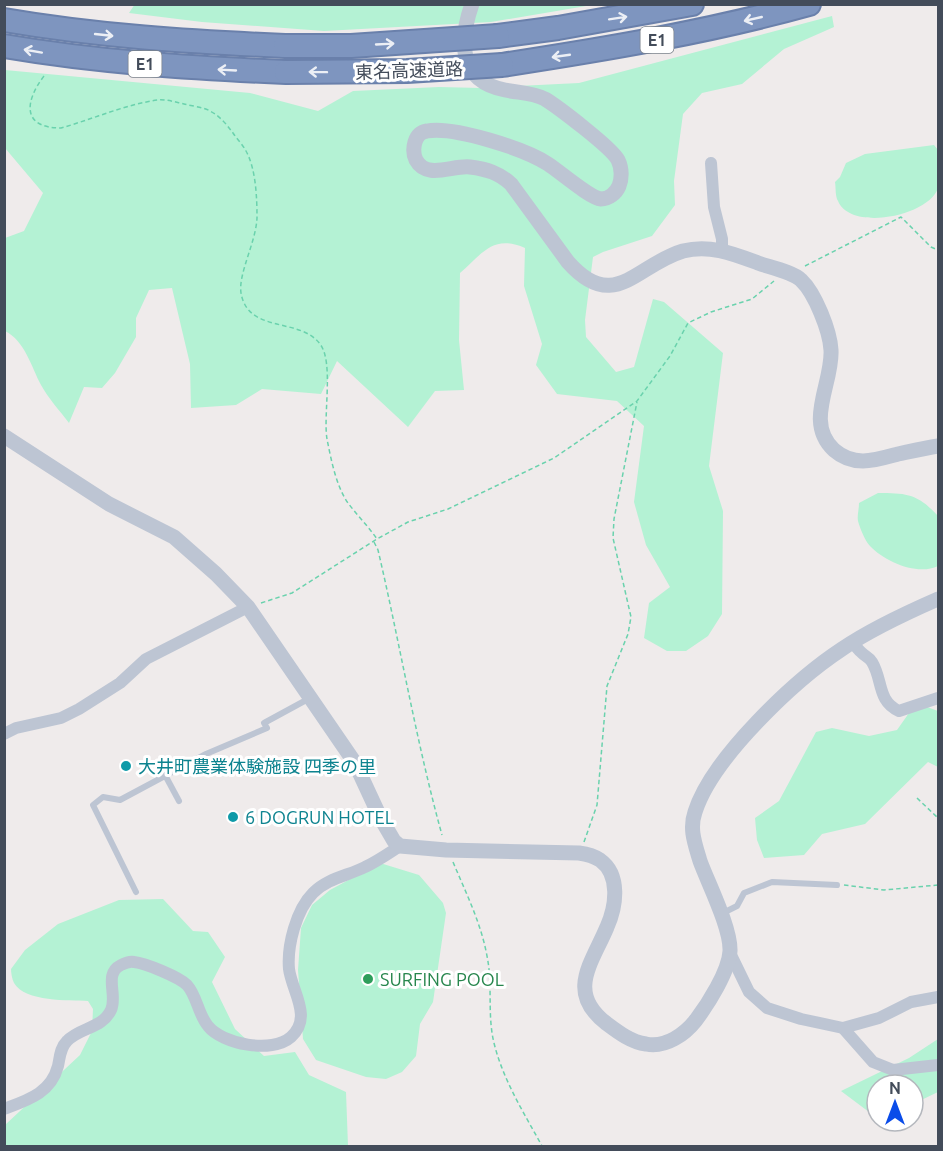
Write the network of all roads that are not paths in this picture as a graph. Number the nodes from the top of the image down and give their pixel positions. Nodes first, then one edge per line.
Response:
1 (472, 4) edge
2 (692, 4) edge
3 (809, 4) edge
4 (4, 20) edge
5 (4, 46) edge
6 (711, 163) dead end
7 (722, 250) junction
8 (4, 436) edge
9 (939, 446) edge
10 (939, 599) edge
11 (248, 607) junction
12 (852, 642) junction
13 (310, 698) junction
14 (939, 698) edge
15 (4, 734) edge
16 (165, 775) junction
17 (179, 801) dead end
18 (400, 846) junction
19 (837, 885) road end
20 (136, 892) dead end
21 (721, 915) junction
22 (730, 953) junction
23 (939, 997) edge
24 (843, 1028) junction
25 (939, 1065) edge
26 (4, 1109) edge

1 - 7 street
4 -> 2 highway, 東名高速道路 / E1, bridge
3 -> 5 highway, 東名高速道路 / E1, bridge
6 - 7 street
7 - 9 street
8 - 11 street
10 - 12 street
11 - 13 street
11 - 15 street
12 - 14 street
12 - 21 street
13 - 16 lane
13 - 18 street
16 - 17 lane
16 - 20 lane
18 - 22 street
18 - 26 street
19 - 21 lane
21 - 22 street
22 - 24 street
23 - 24 street
24 - 25 street

